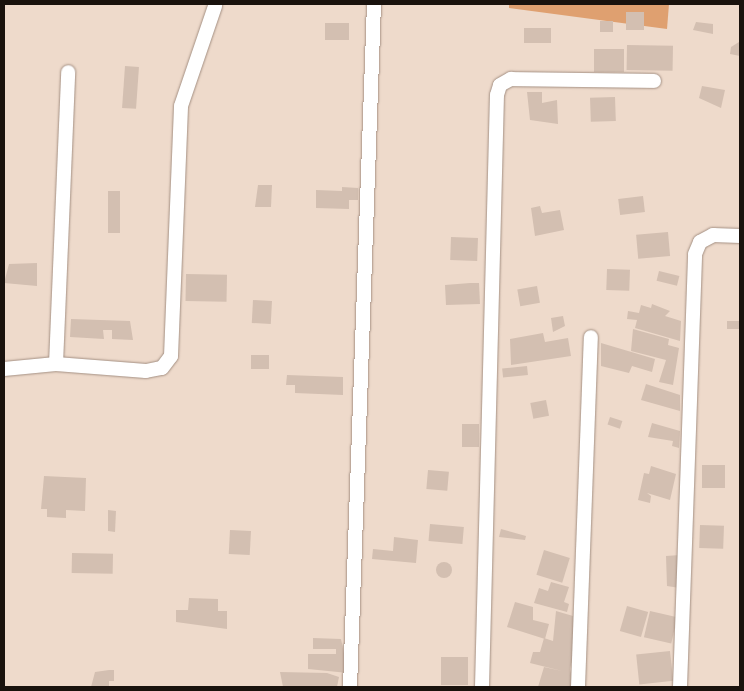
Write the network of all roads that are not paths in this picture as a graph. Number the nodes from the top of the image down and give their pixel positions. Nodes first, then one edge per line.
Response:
1 (374, 4) edge
2 (215, 6) dead end
3 (68, 72) dead end
4 (654, 80) dead end
5 (740, 236) edge
6 (591, 337) dead end
7 (56, 364) junction
8 (4, 369) edge
9 (350, 687) edge
10 (482, 687) edge
11 (578, 687) edge
12 (680, 687) edge

1 - 9 street
2 - 7 street
3 - 7 street
4 - 10 street
5 - 12 street
6 - 11 street
7 - 8 street

